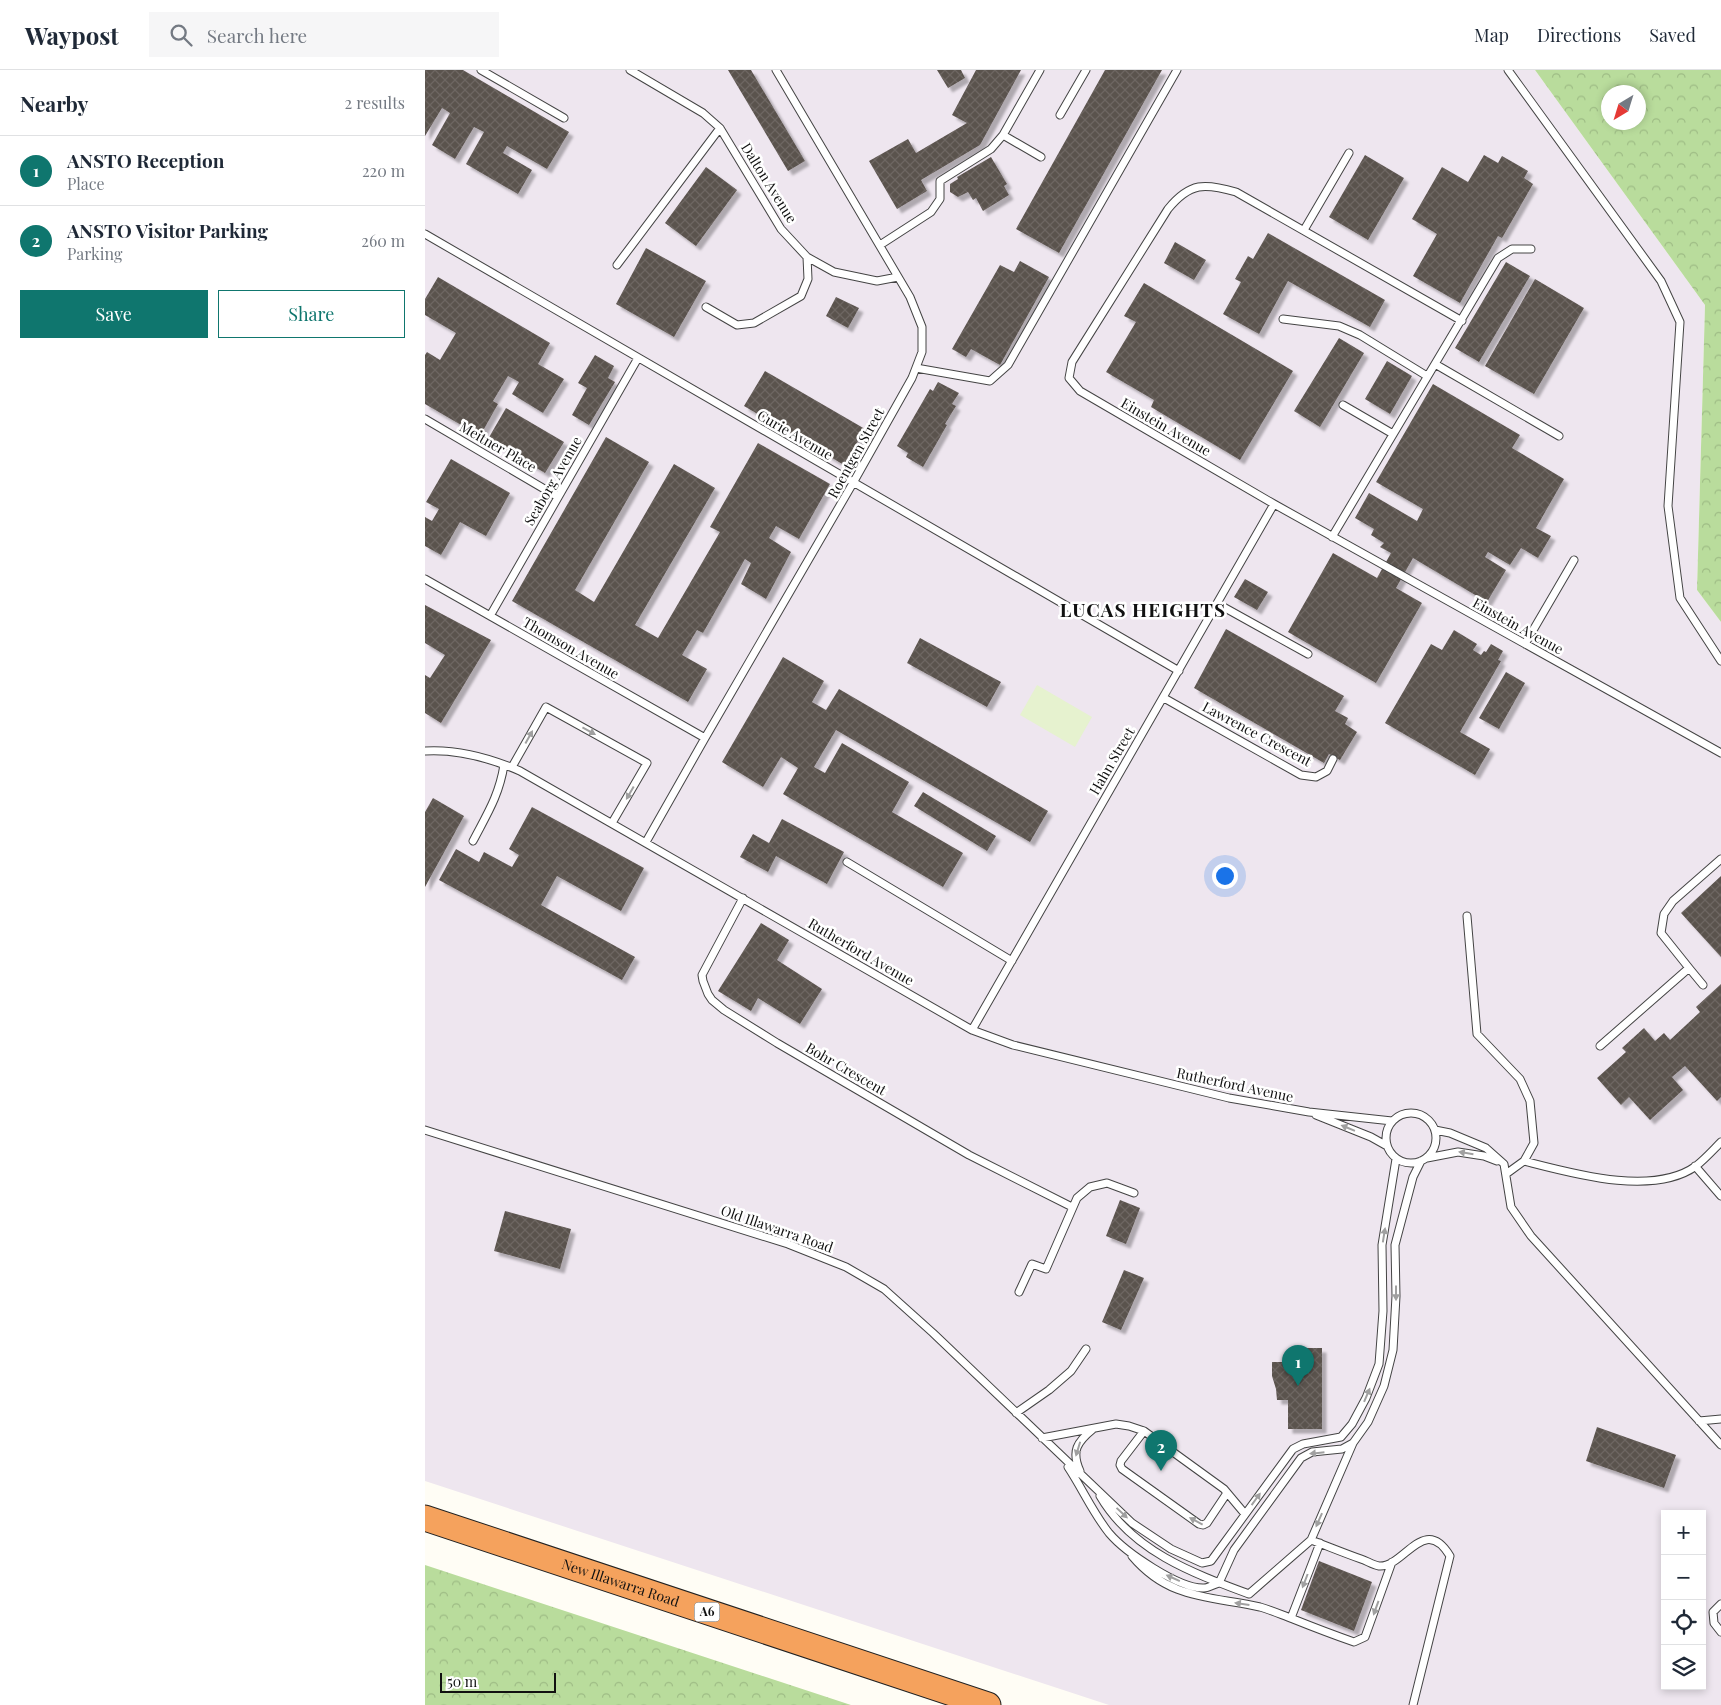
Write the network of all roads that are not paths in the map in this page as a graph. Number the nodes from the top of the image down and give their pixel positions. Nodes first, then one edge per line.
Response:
1 (481, 70) edge
2 (630, 70) edge
3 (776, 70) edge
4 (1040, 70) edge
5 (1086, 70) edge
6 (1177, 70) edge
7 (1508, 70) edge
8 (493, 73) edge
9 (1060, 115) dead end
10 (564, 118) dead end
11 (720, 128) junction
12 (1003, 135) junction
13 (1349, 153) dead end
14 (1041, 157) dead end
15 (1304, 230) junction
16 (425, 234) edge
17 (879, 245) junction
18 (1531, 250) dead end
19 (807, 257) junction
20 (617, 265) dead end
21 (898, 277) junction
22 (706, 307) dead end
23 (1283, 319) dead end
24 (1462, 321) junction
25 (638, 358) junction
26 (1435, 364) junction
27 (916, 368) junction
28 (1427, 376) junction
29 (1343, 405) dead end
30 (425, 419) edge
31 (1393, 434) junction
32 (1559, 436) dead end
33 (853, 484) junction
34 (558, 497) junction
35 (1274, 504) junction
36 (1332, 537) junction
37 (1574, 560) dead end
38 (425, 579) edge
39 (1219, 604) junction
40 (490, 616) junction
41 (1525, 644) junction
42 (1308, 654) dead end
43 (1721, 662) edge
44 (1179, 671) junction
45 (1164, 698) junction
46 (705, 738) junction
47 (425, 751) edge
48 (1721, 753) edge
49 (1333, 759) dead end
50 (508, 766) junction
51 (612, 823) junction
52 (473, 841) dead end
53 (646, 842) junction
54 (1721, 859) edge
55 (847, 862) dead end
56 (743, 898) junction
57 (1467, 916) dead end
58 (1012, 961) junction
59 (1689, 968) junction
60 (1703, 985) dead end
61 (973, 1030) junction
62 (1600, 1046) dead end
63 (1309, 1112) junction
64 (1391, 1121) junction
65 (425, 1130) edge
66 (1435, 1130) junction
67 (1721, 1142) edge
68 (1387, 1146) junction
69 (1396, 1158) junction
70 (1424, 1159) junction
71 (1524, 1161) junction
72 (1504, 1164) junction
73 (1695, 1166) junction
74 (1506, 1174) junction
75 (1134, 1193) dead end
76 (1721, 1196) edge
77 (1072, 1207) junction
78 (1019, 1292) dead end
79 (1086, 1349) dead end
80 (1016, 1413) junction
81 (1721, 1419) edge
82 (1699, 1421) junction
83 (1095, 1428) junction
84 (1144, 1431) junction
85 (1042, 1438) junction
86 (1353, 1443) junction
87 (1721, 1445) edge
88 (1061, 1456) junction
89 (1082, 1476) junction
90 (1096, 1488) junction
91 (1227, 1493) junction
92 (1245, 1514) junction
93 (425, 1518) edge
94 (1311, 1540) junction
95 (1319, 1544) junction
96 (1125, 1548) junction
97 (1392, 1562) junction
98 (1219, 1583) junction
99 (1721, 1604) edge
100 (1291, 1618) junction
101 (1721, 1632) edge
102 (988, 1705) edge
103 (1413, 1705) edge

1 - 8 lane
2 - 11 lane, Dalton Avenue
3 - 17 lane, Roentgen Street
4 - 12 lane
5 - 9 lane
6 - 27 lane
7 - 43 lane
8 - 10 lane
11 - 19 lane, Dalton Avenue
11 - 20 lane
12 - 14 lane
12 - 17 lane
13 - 15 lane
15 - 24 lane, Einstein Avenue
15 - 35 lane, Einstein Avenue
16 - 25 lane, Curie Avenue
17 - 21 lane, Roentgen Street
18 - 24 lane
19 - 21 lane, Dalton Avenue
19 - 22 lane
21 - 27 lane, Roentgen Street
23 - 28 lane
24 - 26 lane
25 - 33 lane, Curie Avenue
25 - 34 lane, Seaborg Avenue
26 - 28 lane
26 - 32 lane
27 - 33 lane, Roentgen Street
28 - 31 lane
29 - 31 lane
30 - 34 lane, Meitner Place
31 - 36 lane
33 - 44 lane, Curie Avenue
33 - 46 lane, Roentgen Street
34 - 40 lane, Seaborg Avenue
35 - 36 lane, Einstein Avenue
35 - 39 lane, Hahn Street
36 - 41 lane, Einstein Avenue
37 - 41 lane
38 - 40 lane, Thomson Avenue
39 - 42 lane
39 - 44 lane, Hahn Street
40 - 46 lane, Thomson Avenue
41 - 48 lane, Einstein Avenue
44 - 45 lane, Hahn Street
45 - 49 lane, Lawrence Crescent
45 - 58 lane, Hahn Street
46 - 53 lane, Roentgen Street
47 - 50 lane, Rutherford Avenue
50 - 51 lane, Rutherford Avenue
50 -> 51 lane
50 - 52 lane
51 - 53 lane, Rutherford Avenue
53 - 56 lane, Rutherford Avenue
54 - 59 lane
55 - 58 lane
56 - 61 lane, Rutherford Avenue
56 - 77 lane, Bohr Crescent
57 - 71 lane
58 - 61 lane, Hahn Street
59 - 60 lane
59 - 62 lane
61 - 63 lane, Rutherford Avenue
63 - 64 lane, Rutherford Avenue
68 -> 63 lane, Rutherford Avenue
64 - 66 lane
64 - 68 lane
65 - 80 lane, Old Illawarra Road
66 - 70 lane
66 - 72 lane
67 - 73 lane
68 - 69 lane
69 - 70 lane
92 -> 69 lane
72 -> 70 lane
70 -> 86 lane
71 - 73 lane
71 - 74 lane
72 - 74 lane
73 - 76 lane
74 - 82 lane
75 - 77 lane
77 - 78 lane
79 - 80 lane
80 - 85 lane, Old Illawarra Road
81 - 82 lane
82 - 87 lane
83 - 84 lane
83 - 85 lane
83 -> 89 lane
84 - 91 lane
91 -> 84 lane
85 - 88 lane, Old Illawarra Road
86 -> 94 lane
86 -> 98 lane
88 - 89 lane
88 - 96 lane
89 - 90 lane
90 -> 92 lane
90 - 98 lane
91 - 92 lane
93 - 102 highway, New Illawarra Road / A6
94 - 95 lane
94 - 98 lane
95 - 97 lane
95 -> 100 lane
98 -> 96 lane
100 -> 96 lane
97 -> 100 lane
97 - 103 lane
99 - 101 lane

